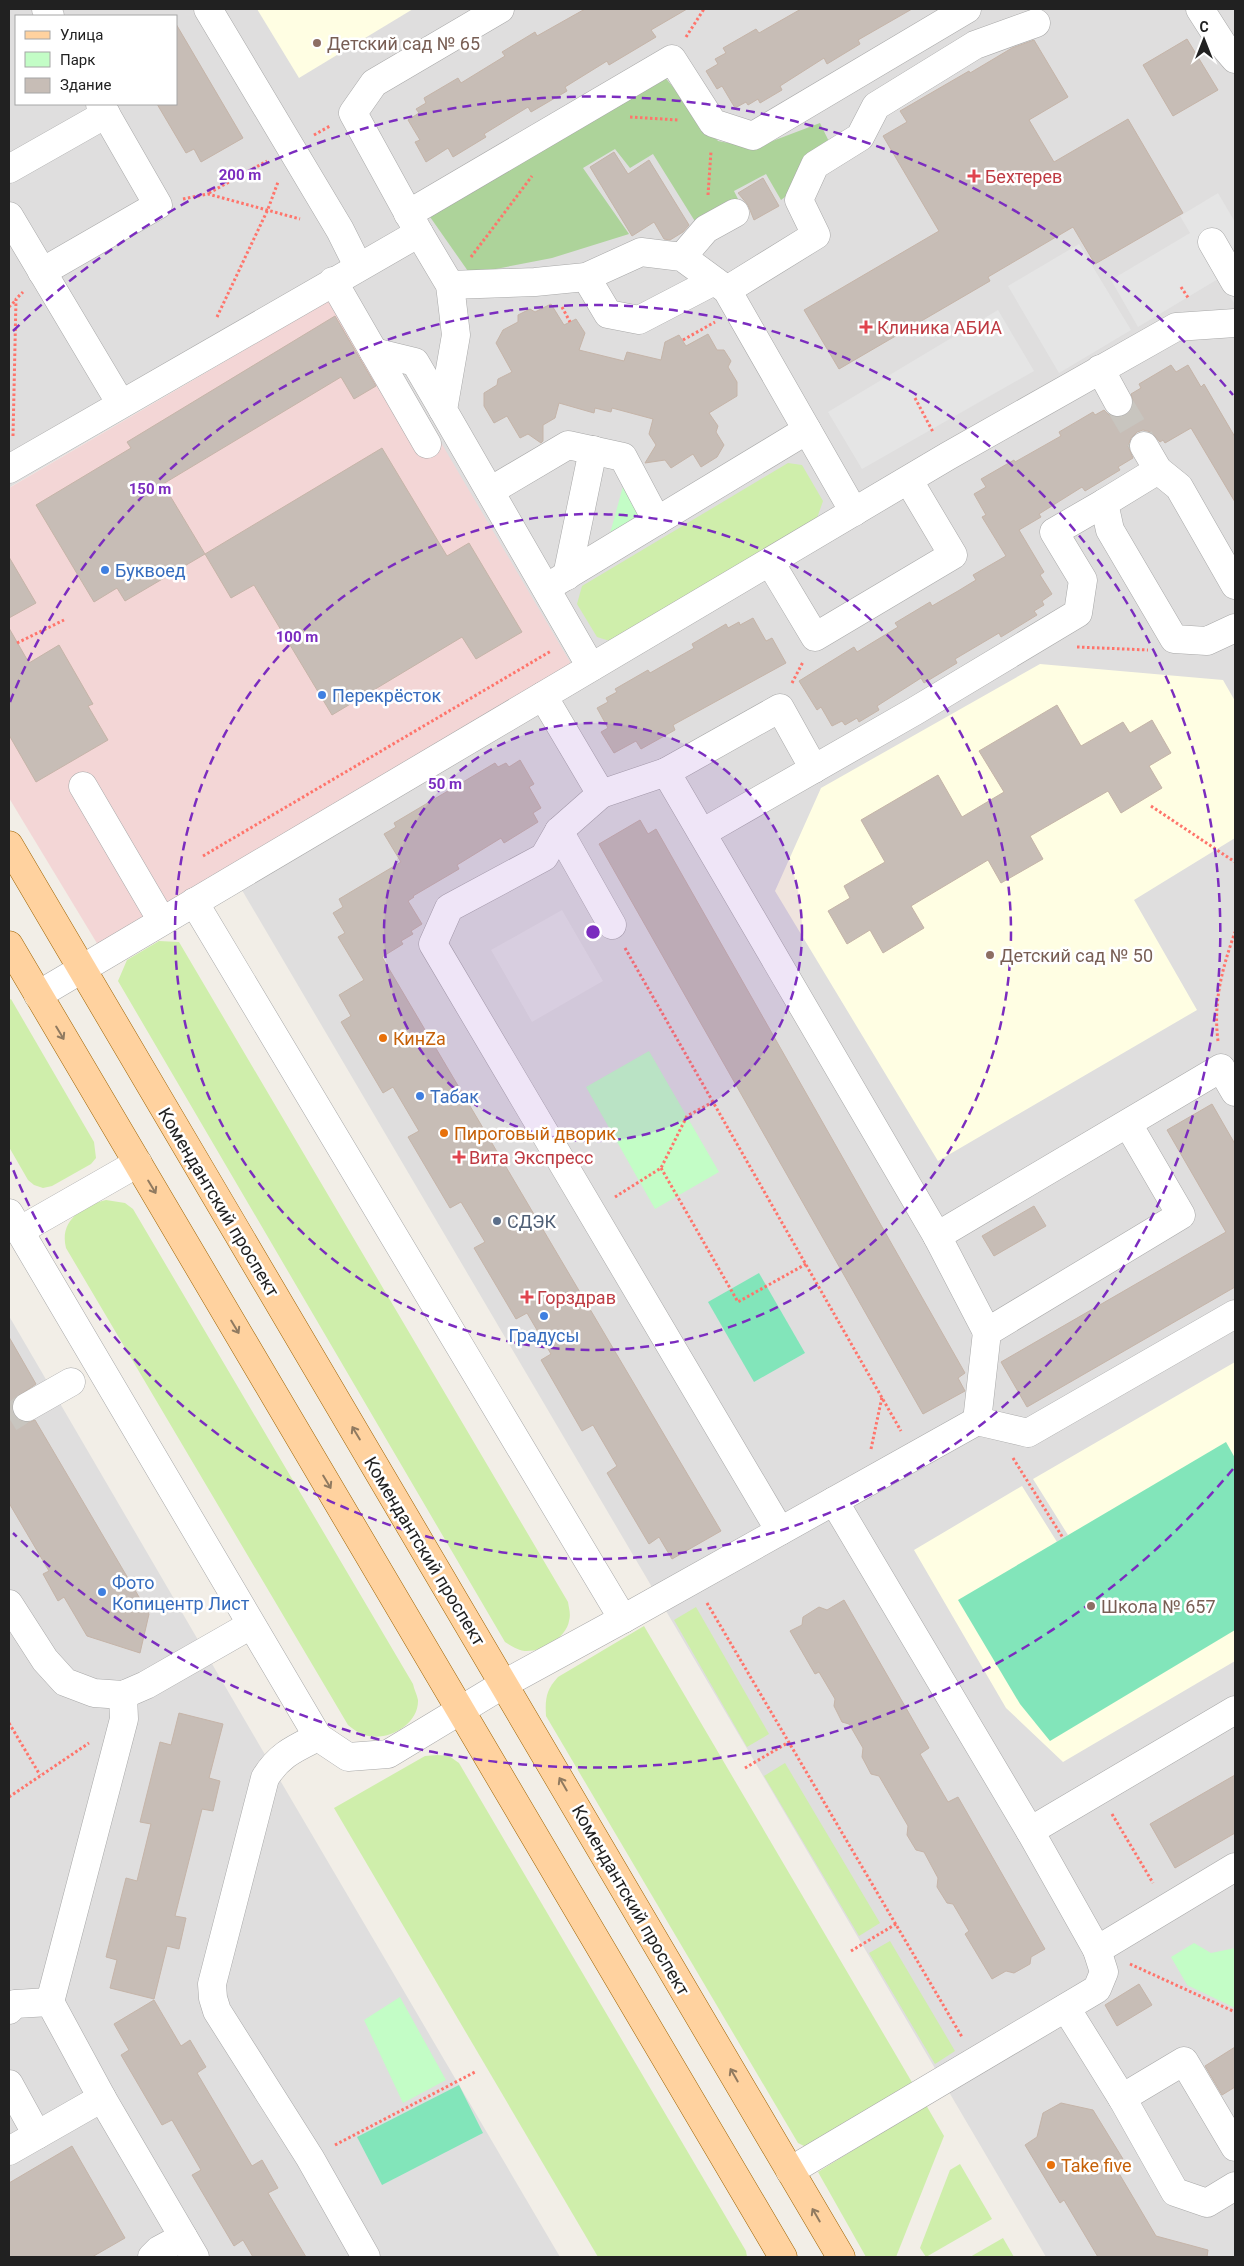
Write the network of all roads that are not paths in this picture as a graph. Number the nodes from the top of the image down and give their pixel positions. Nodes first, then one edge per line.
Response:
1 (208, 9) edge
2 (500, 9) edge
3 (1200, 9) edge
4 (961, 12) edge
5 (1036, 23) dead end
6 (974, 45) junction
7 (1235, 59) edge
8 (103, 109) edge
9 (9, 169) edge
10 (735, 213) dead end
11 (9, 216) edge
12 (414, 223) junction
13 (1212, 242) dead end
14 (682, 257) junction
15 (358, 266) junction
16 (42, 272) junction
17 (586, 277) junction
18 (333, 281) junction
19 (1235, 282) edge
20 (450, 285) junction
21 (720, 285) junction
22 (1235, 323) edge
23 (374, 352) junction
24 (1100, 369) junction
25 (1118, 402) tunnel mouth
26 (122, 404) junction
27 (443, 410) junction
28 (427, 444) dead end
29 (819, 444) junction
30 (1144, 446) tunnel mouth
31 (593, 450) junction
32 (10, 468) edge
33 (1158, 470) junction
34 (909, 481) junction
35 (490, 491) junction
36 (1104, 502) junction
37 (854, 512) junction
38 (657, 521) junction
39 (770, 562) junction
40 (556, 582) junction
41 (1235, 585) edge
42 (1235, 628) edge
43 (591, 667) junction
44 (543, 696) junction
45 (814, 769) junction
46 (666, 772) junction
47 (84, 786) dead end
48 (601, 794) junction
49 (559, 831) junction
50 (702, 834) junction
51 (9, 845) edge
52 (194, 902) junction
53 (162, 921) junction
54 (612, 925) road end
55 (9, 945) edge
56 (81, 968) junction
57 (38, 995) junction
58 (1235, 1092) edge
59 (1128, 1124) junction
60 (138, 1163) junction
61 (14, 1222) edge
62 (937, 1236) junction
63 (1235, 1314) edge
64 (987, 1332) junction
65 (71, 1382) dead end
66 (27, 1407) tunnel mouth
67 (984, 1423) junction
68 (834, 1501) junction
69 (780, 1531) junction
70 (9, 1604) edge
71 (622, 1619) junction
72 (251, 1625) junction
73 (504, 1684) junction
74 (124, 1707) junction
75 (462, 1710) junction
76 (1235, 1710) edge
77 (318, 1737) junction
78 (1030, 1831) junction
79 (1235, 1867) edge
80 (1097, 1950) junction
81 (11, 2001) edge
82 (50, 2002) junction
83 (1066, 2008) junction
84 (9, 2084) edge
85 (102, 2098) junction
86 (1122, 2098) junction
87 (37, 2135) junction
88 (1235, 2146) edge
89 (9, 2151) edge
90 (790, 2171) junction
91 (1235, 2186) edge
92 (189, 2247) edge
93 (152, 2257) edge
94 (366, 2257) edge
95 (784, 2257) edge
96 (841, 2257) edge

1 - 15 lane
2 - 12 lane
3 - 7 lane
4 - 6 lane
4 - 12 lane
5 - 6 lane
6 - 21 lane
8 - 9 lane
8 - 16 lane
10 - 14 lane
11 - 16 lane
12 - 15 lane
12 - 20 lane
13 - 19 lane
14 - 17 lane
14 - 21 lane
15 - 18 lane
16 - 26 lane
17 - 20 lane
17 - 21 lane
18 - 23 lane
18 - 26 lane
20 - 27 lane
21 - 29 lane
22 - 24 lane
23 - 27 lane
23 - 28 lane
24 - 25 lane
24 - 34 lane
26 - 32 lane
27 - 35 lane
29 - 37 lane
29 - 38 lane
30 - 33 lane
31 - 35 lane
31 - 38 lane
31 - 40 lane
33 - 36 lane
33 - 41 lane
34 - 37 lane
34 - 39 lane
35 - 40 lane
36 - 42 lane
36 - 45 lane
37 - 39 lane
38 - 40 lane
39 - 43 lane
40 - 43 lane
43 - 44 lane
44 - 48 lane
44 - 52 lane
45 - 46 lane
45 - 50 lane
46 - 48 lane
46 - 50 lane
47 - 53 lane
48 - 49 lane
49 - 54 lane
49 - 69 lane
50 - 62 lane
51 - 56 main road, Комендантский проспект
52 - 53 lane
52 - 71 lane
53 - 56 lane
55 - 57 main road
56 - 57 lane
73 -> 56 main road, Комендантский проспект
57 -> 60 main road
58 - 59 lane
59 - 62 lane
59 - 64 lane
60 - 61 lane
60 -> 75 main road
61 - 72 lane
62 - 64 lane
63 - 67 lane
64 - 67 lane
65 - 66 lane
67 - 68 lane
68 - 69 lane
68 - 78 lane
69 - 71 lane
70 - 74 lane
71 - 73 lane
72 - 74 lane
72 - 77 lane
73 - 75 lane
90 -> 73 main road, Комендантский проспект
74 - 82 lane
75 - 77 lane
75 - 95 main road
76 - 78 lane
77 - 94 lane
78 - 80 lane
79 - 80 lane
80 - 83 lane
81 - 82 lane
82 - 85 lane
83 - 86 lane
83 - 90 lane
84 - 87 lane
85 - 87 lane
85 - 92 lane
86 - 88 lane
86 - 91 lane
87 - 89 lane
96 -> 90 main road, Комендантский проспект
92 - 93 lane

